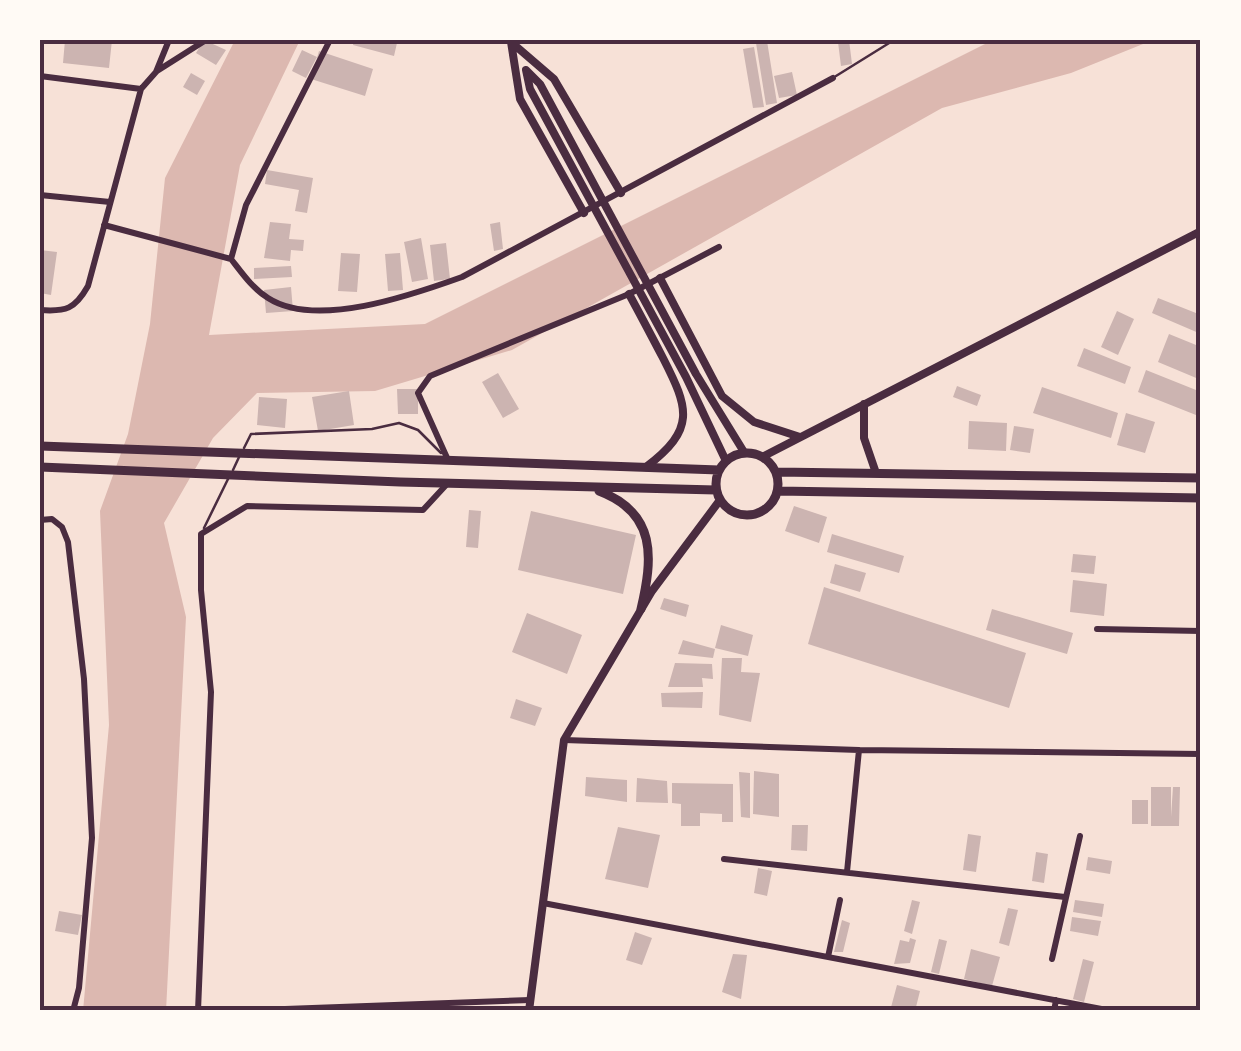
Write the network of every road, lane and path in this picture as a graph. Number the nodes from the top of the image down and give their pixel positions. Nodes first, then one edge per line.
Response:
1 (170, 40) edge
2 (206, 40) edge
3 (330, 40) edge
4 (894, 40) edge
5 (511, 41) edge
6 (526, 70) junction
7 (156, 72) junction
8 (40, 76) edge
9 (833, 78) joint
10 (140, 88) junction
11 (621, 193) junction
12 (40, 195) edge
13 (110, 202) junction
14 (584, 213) junction
15 (104, 225) junction
16 (1201, 231) edge
17 (719, 247) dead end
18 (231, 258) junction
19 (660, 278) junction
20 (630, 294) junction
21 (40, 310) edge
22 (864, 404) junction
23 (800, 437) junction
24 (40, 446) edge
25 (744, 452) junction
26 (764, 456) junction
27 (448, 460) junction
28 (726, 461) junction
29 (40, 467) edge
30 (646, 468) junction
31 (719, 470) junction
32 (777, 472) junction
33 (876, 473) junction
34 (1201, 478) edge
35 (448, 484) junction
36 (586, 487) junction
37 (778, 492) junction
38 (718, 495) junction
39 (1201, 498) edge
40 (40, 520) edge
41 (201, 534) junction
42 (641, 609) junction
43 (1097, 630) dead end
44 (1201, 631) edge
45 (564, 740) junction
46 (859, 750) junction
47 (1201, 754) edge
48 (1080, 836) dead end
49 (724, 859) dead end
50 (848, 872) junction
51 (1065, 898) junction
52 (840, 900) dead end
53 (542, 903) junction
54 (828, 957) junction
55 (1052, 959) dead end
56 (530, 1000) junction
57 (1056, 1000) junction
58 (285, 1009) edge
59 (73, 1011) edge
60 (198, 1011) edge
61 (530, 1011) edge
62 (1054, 1011) edge
63 (1112, 1011) edge

1 - 7 street
2 - 7 street
3 - 18 street
4 - 9 lane
5 - 6 street
5 - 11 street
5 - 14 street
6 - 25 street
6 - 28 street
7 - 10 street
8 - 10 street
9 - 11 street
10 - 13 street
11 - 14 street
12 - 13 street
13 - 15 street
14 - 18 street
15 - 18 street
15 - 21 street
16 - 22 street
17 - 19 street
19 - 20 street
19 - 23 street
20 - 27 street
20 - 30 street
22 - 23 street
22 - 33 street
23 - 26 street
24 - 27 main road
25 - 26 main road
25 - 28 main road
26 - 32 main road
27 - 30 main road
27 - 41 lane
28 - 31 main road
29 - 35 main road
30 - 31 main road
31 - 38 main road
32 - 33 main road
32 - 37 main road
33 - 34 main road
35 - 36 main road
35 - 41 street
36 - 38 main road
36 - 42 main road
37 - 38 main road
37 - 39 main road
38 - 42 street
40 - 59 street
41 - 60 street
42 - 45 street
43 - 44 street
45 - 46 street
45 - 53 street
46 - 47 street
46 - 50 street
48 - 51 street
49 - 50 street
50 - 51 street
51 - 55 street
52 - 54 street
53 - 54 street
53 - 56 street
54 - 57 street
56 - 58 street
56 - 61 street
57 - 62 street
57 - 63 street

